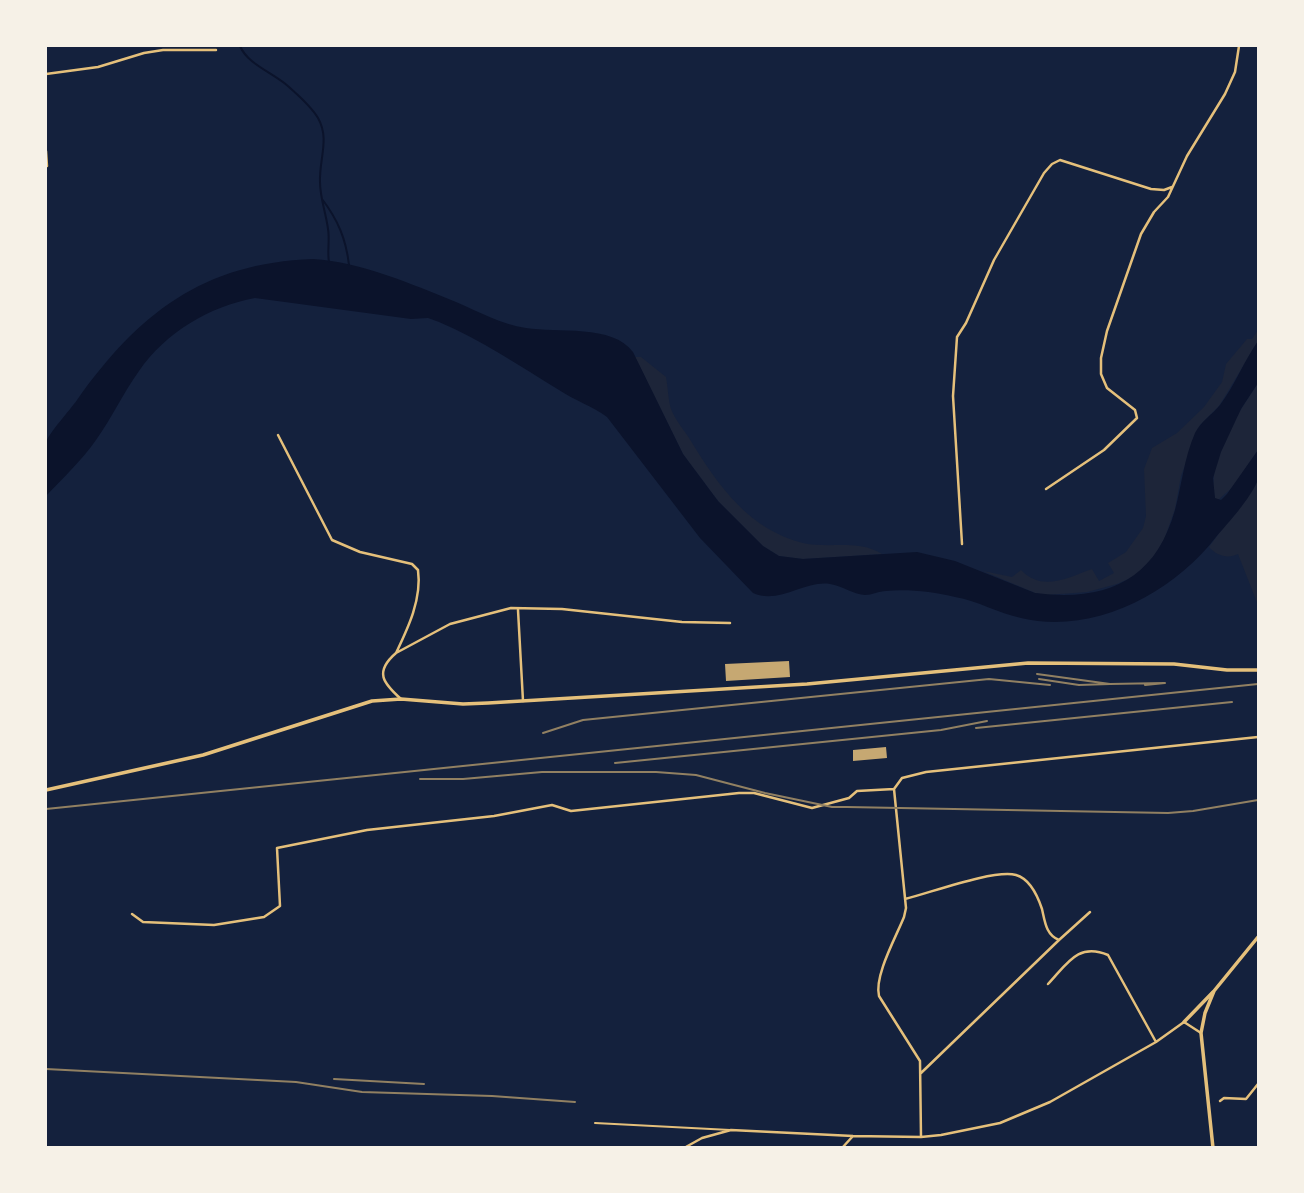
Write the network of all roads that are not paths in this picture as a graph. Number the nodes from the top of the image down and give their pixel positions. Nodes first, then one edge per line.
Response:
1 (1239, 46) edge
2 (216, 50) dead end
3 (46, 75) edge
4 (46, 151) edge
5 (47, 166) edge
6 (1172, 187) junction
7 (278, 435) dead end
8 (1046, 489) dead end
9 (962, 544) dead end
10 (518, 608) junction
11 (730, 623) dead end
12 (396, 653) junction
13 (1258, 670) edge
14 (401, 699) junction
15 (523, 701) junction
16 (1258, 737) edge
17 (894, 789) junction
18 (46, 790) edge
19 (905, 900) junction
20 (1090, 912) dead end
21 (132, 914) dead end
22 (1258, 937) edge
23 (1059, 940) junction
24 (1048, 984) dead end
25 (1214, 991) junction
26 (1184, 1022) junction
27 (1201, 1033) junction
28 (1156, 1042) junction
29 (921, 1073) junction
30 (1258, 1084) edge
31 (1220, 1101) dead end
32 (595, 1123) dead end
33 (731, 1130) junction
34 (853, 1136) junction
35 (921, 1137) junction
36 (684, 1147) edge
37 (842, 1147) edge
38 (1213, 1147) edge

1 - 6 street
2 - 3 street
4 - 5 street
6 - 8 street
6 - 9 street
7 - 12 street
10 - 11 street
10 - 12 street
10 - 15 street
12 - 14 street
13 - 15 main road
14 - 15 main road
14 - 18 main road
16 - 17 street
17 - 19 street
17 - 21 street
19 - 23 street
19 - 29 street
20 - 23 street
22 - 25 main road
23 - 29 street
24 - 28 street
25 - 26 main road
25 - 27 main road
26 - 27 street
26 - 28 street
27 - 38 main road
28 - 35 street
29 - 35 street
30 - 31 street
32 - 33 lane
33 - 34 street
33 - 36 street
34 - 35 street
34 - 37 street

